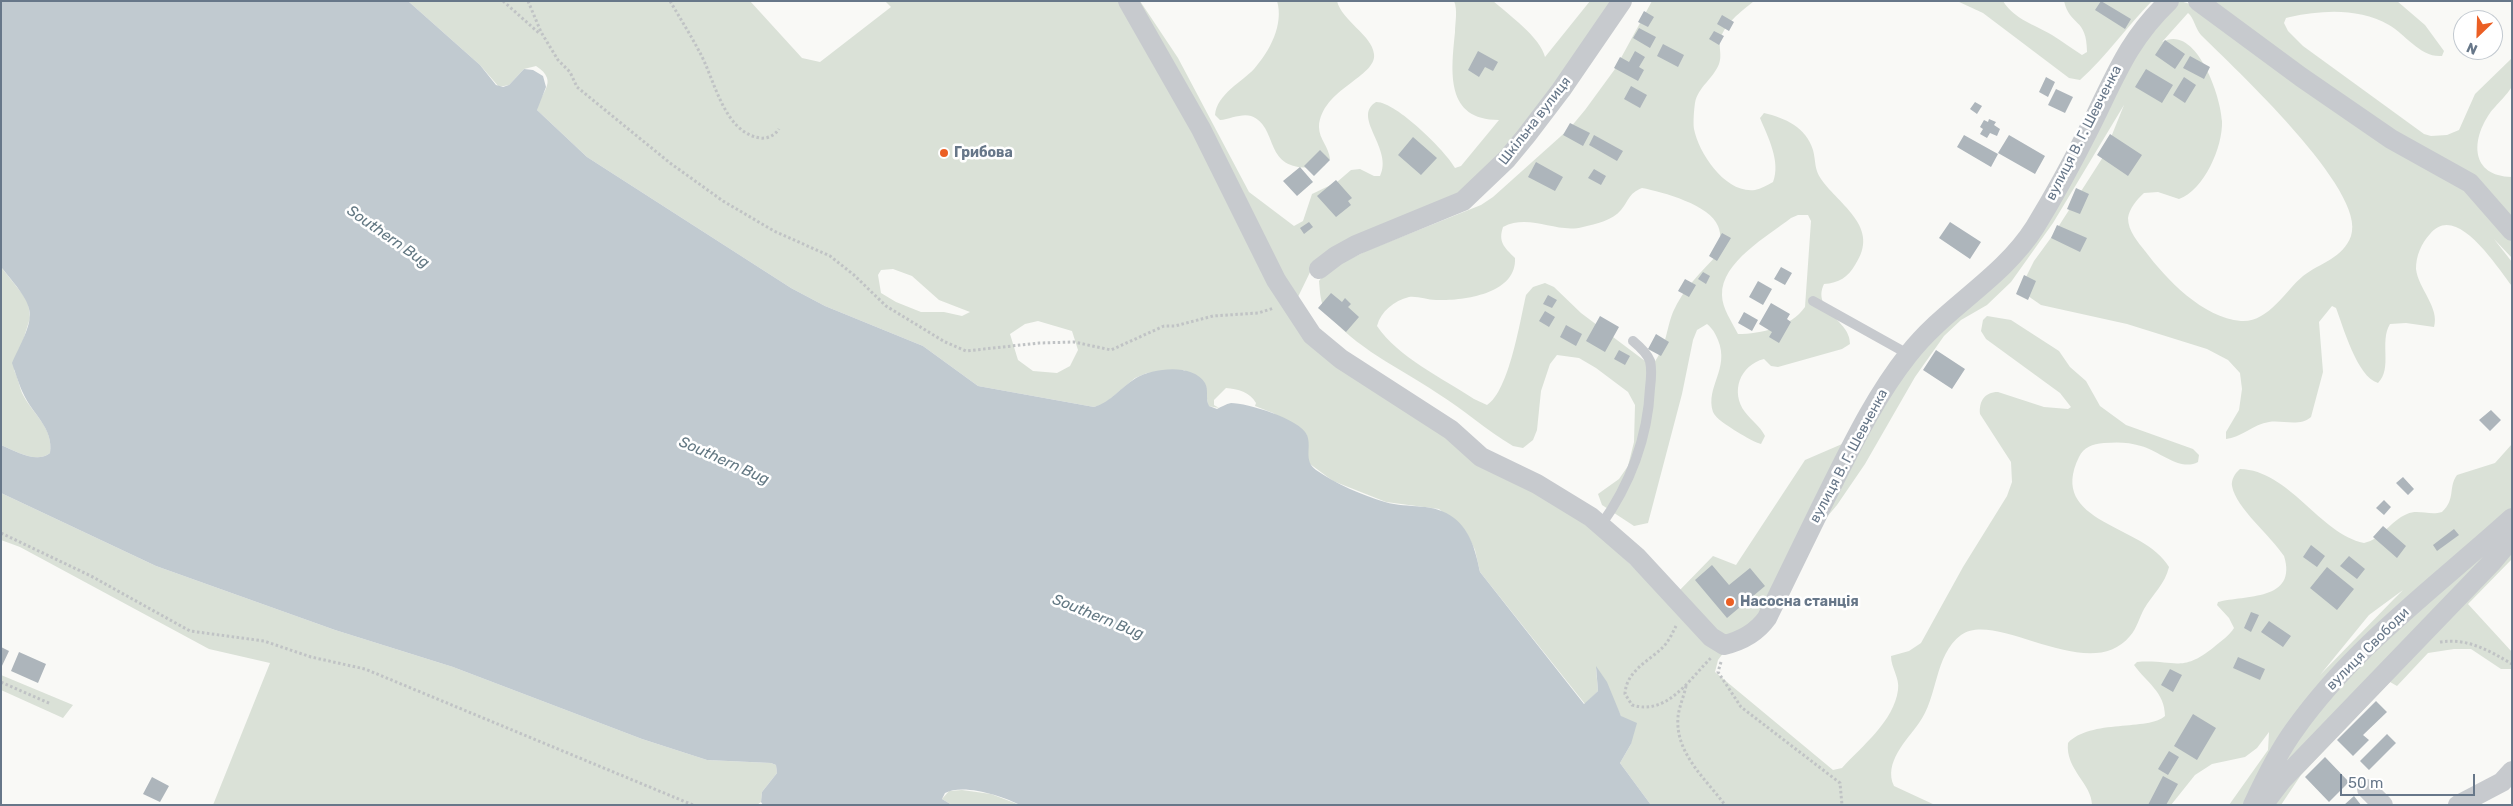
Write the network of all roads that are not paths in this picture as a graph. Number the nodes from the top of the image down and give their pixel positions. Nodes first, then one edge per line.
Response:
1 (1128, 1) edge
2 (1622, 1) edge
3 (2169, 1) edge
4 (2198, 1) edge
5 (2512, 232) edge
6 (1319, 268) dead end
7 (1813, 301) dead end
8 (1633, 341) dead end
9 (1908, 354) junction
10 (2512, 518) edge
11 (1601, 525) junction
12 (2512, 538) edge
13 (2512, 771) edge
14 (2367, 789) dead end
15 (2253, 805) edge
16 (2263, 805) edge
17 (2383, 805) edge
18 (2458, 805) edge

1 - 11 street
2 - 6 street, Шкільна вулиця
3 - 9 street, вулиця В. Г. Шевченка
4 - 5 street
7 - 9 lane
8 - 11 lane
9 - 11 street, вулиця В. Г. Шевченка
10 - 15 street, вулиця Свободи
12 - 16 street, вулиця Свободи
13 - 18 street
14 - 17 street

